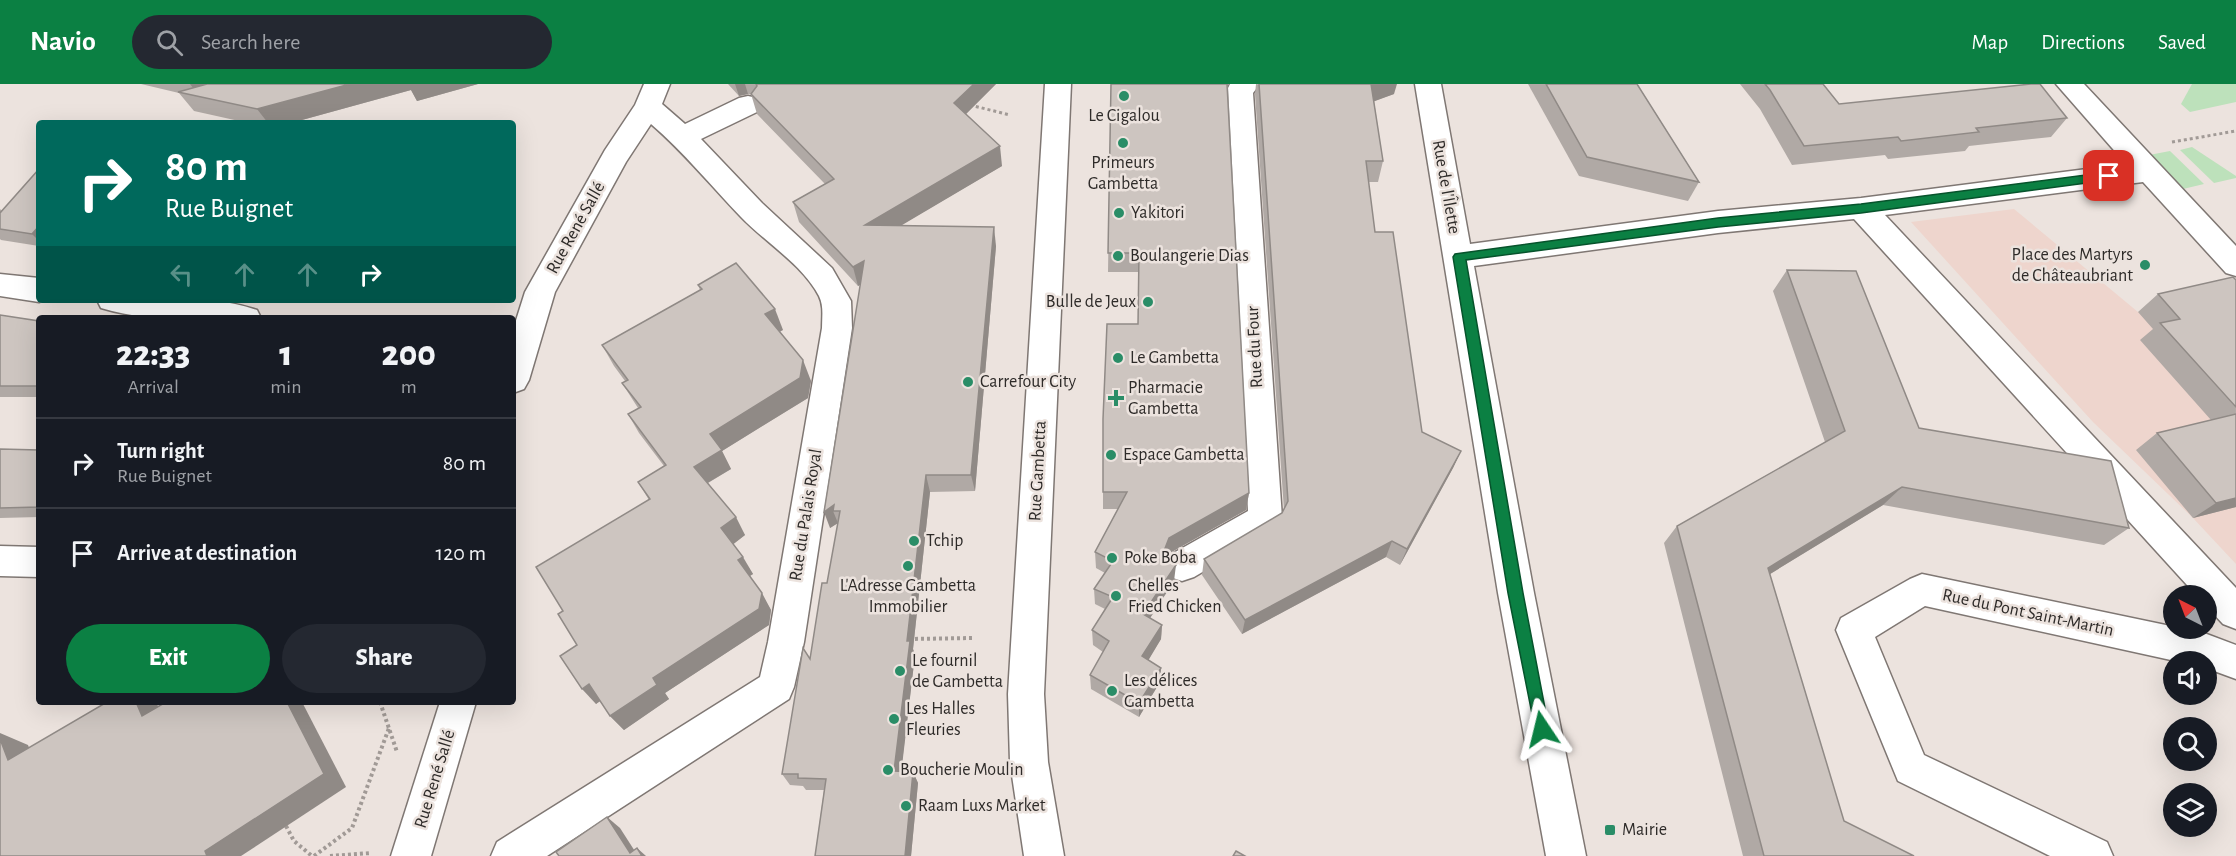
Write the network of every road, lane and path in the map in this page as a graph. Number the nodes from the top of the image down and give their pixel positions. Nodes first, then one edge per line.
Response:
1 (1058, 84) edge
2 (1247, 84) edge
3 (1428, 84) edge
4 (2069, 84) edge
5 (652, 95) edge
6 (964, 104) edge
7 (748, 105) dead end
8 (1010, 116) dead end
9 (2236, 131) edge
10 (683, 136) junction
11 (2147, 171) junction
12 (1861, 208) junction
13 (1459, 257) junction
14 (2234, 261) edge
15 (0, 285) edge
16 (36, 290) edge
17 (134, 303) edge
18 (224, 315) edge
19 (516, 370) edge
20 (0, 561) edge
21 (36, 562) edge
22 (1182, 566) dead end
23 (2236, 613) edge
24 (974, 638) dead end
25 (905, 639) edge
26 (2236, 662) edge
27 (381, 705) edge
28 (457, 705) edge
29 (389, 728) junction
30 (400, 759) dead end
31 (286, 826) edge
32 (394, 855) edge
33 (313, 856) edge
34 (330, 856) edge
35 (511, 856) edge
36 (1044, 856) edge
37 (1566, 856) edge
38 (2092, 856) edge

1 - 36 street, Rue Gambetta
2 - 22 street, Rue du Four
3 - 13 street, Rue de l'Îlette
4 - 11 street
5 - 10 street, Rue du Palais Royal
5 - 19 street, Rue René Sallé
6 - 8 path
7 - 10 street
9 - 11 path
10 - 35 street, Rue du Palais Royal
11 - 12 street
11 - 14 street
12 - 13 street
12 - 23 street
13 - 37 street, Rue de l'Îlette
15 - 16 street
17 - 18 street
20 - 21 street
24 - 25 path
26 - 38 street, Rue du Pont Saint-Martin
27 - 29 path
28 - 32 street, Rue René Sallé
29 - 30 path
29 - 33 path
31 - 33 path
32 - 34 path

